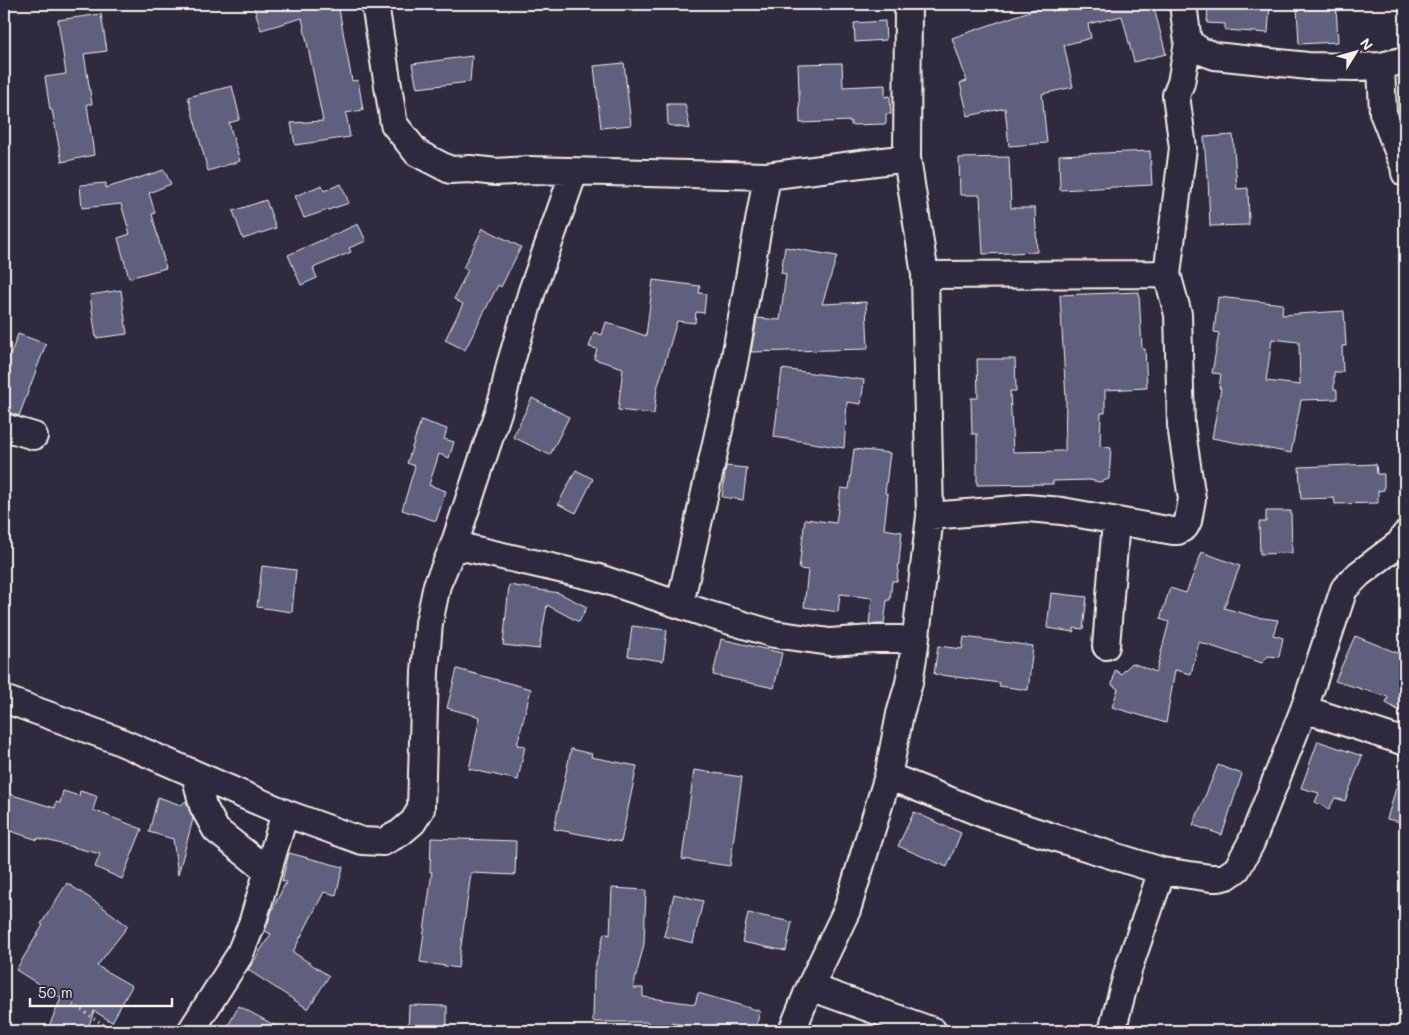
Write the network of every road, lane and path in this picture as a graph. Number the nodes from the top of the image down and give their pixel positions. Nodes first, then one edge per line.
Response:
1 (375, 4) edge
2 (1183, 4) edge
3 (915, 5) edge
4 (1188, 42) junction
5 (1393, 63) edge
6 (907, 158) junction
7 (574, 172) junction
8 (1405, 173) edge
9 (767, 176) junction
10 (925, 274) junction
11 (1167, 274) junction
12 (4, 428) edge
13 (34, 436) dead end
14 (930, 516) junction
15 (1116, 521) junction
16 (1405, 535) edge
17 (454, 545) junction
18 (680, 604) junction
19 (915, 644) junction
20 (1106, 646) dead end
21 (4, 699) edge
22 (1304, 709) junction
23 (1405, 742) edge
24 (196, 774) junction
25 (888, 776) junction
26 (285, 813) junction
27 (268, 871) junction
28 (1162, 871) junction
29 (810, 987) junction
30 (73, 1005) dead end
31 (129, 1031) edge
32 (191, 1031) edge
33 (792, 1031) edge
34 (933, 1031) edge
35 (1112, 1031) edge

1 - 7 street
2 - 4 street
3 - 6 street
4 - 5 street
4 - 11 street
5 - 8 street
6 - 9 street
6 - 10 street
7 - 9 street
7 - 17 street
9 - 18 street
10 - 11 street
10 - 14 street
11 - 15 street
12 - 13 street
14 - 15 street
14 - 19 street
15 - 20 street
16 - 22 street
17 - 18 street
17 - 26 street
18 - 19 street
19 - 25 street
21 - 24 street
22 - 23 street
22 - 28 street
24 - 26 street
24 - 27 street
25 - 28 street
25 - 29 street
26 - 27 street
27 - 32 street
28 - 35 street
29 - 33 street
29 - 34 street
30 - 31 path

